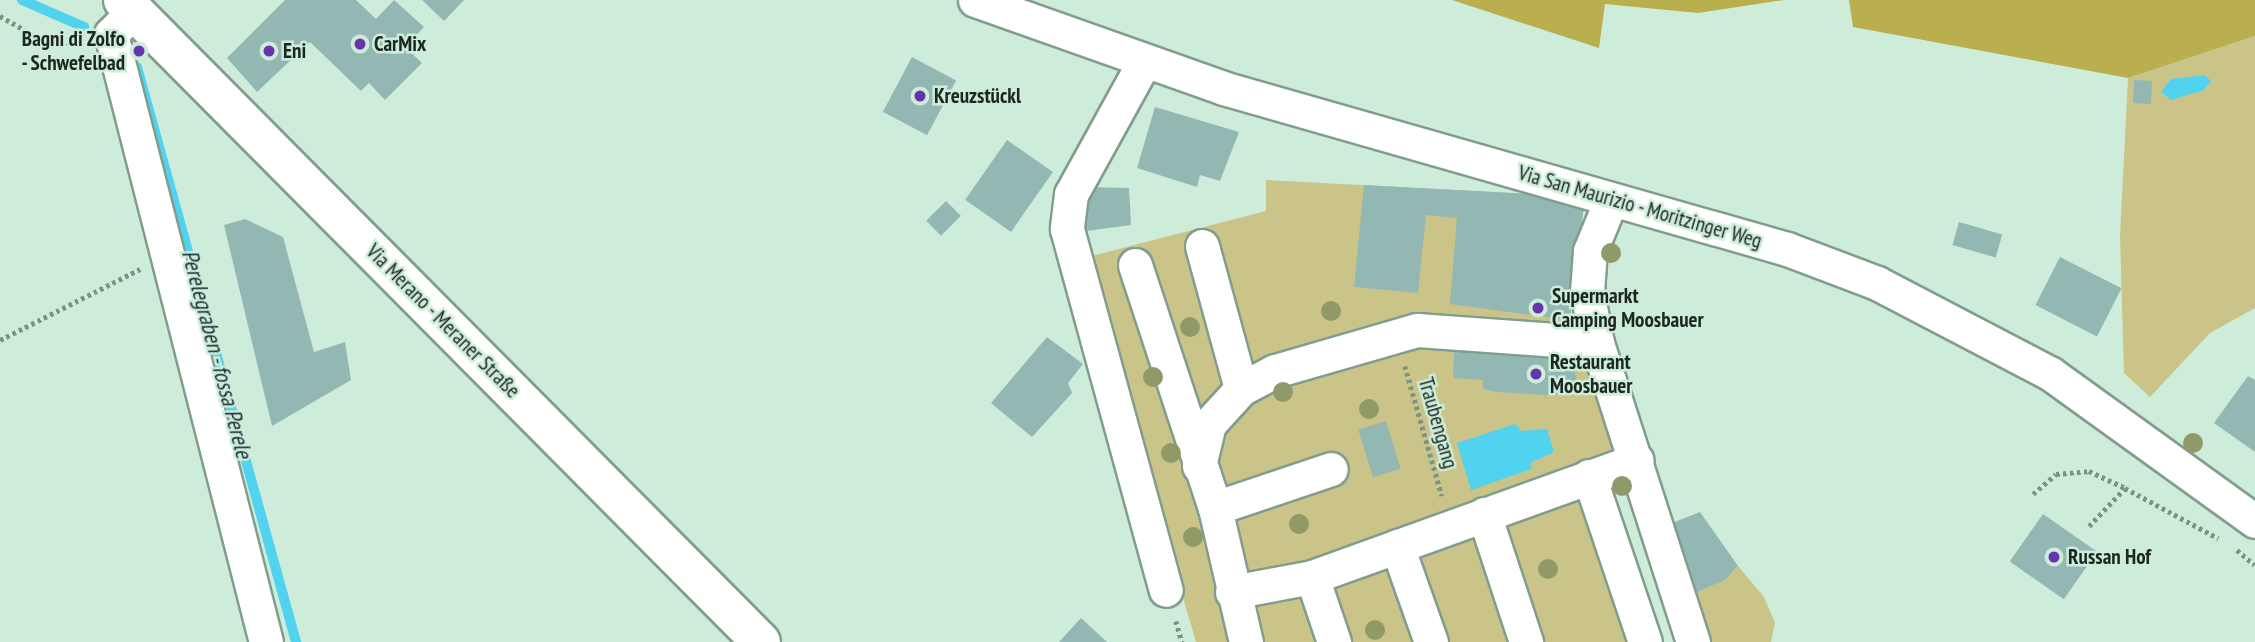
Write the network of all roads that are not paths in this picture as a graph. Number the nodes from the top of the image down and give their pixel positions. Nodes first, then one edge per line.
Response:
1 (975, 0) edge
2 (123, 15) edge
3 (1144, 62) junction
4 (1611, 200) junction
5 (1202, 246) dead end
6 (1135, 265) dead end
7 (1597, 343) junction
8 (1241, 389) junction
9 (1637, 460) junction
10 (1199, 466) junction
11 (1331, 469) dead end
12 (1589, 476) junction
13 (1215, 508) junction
14 (1484, 514) junction
15 (2255, 521) edge
16 (1397, 546) junction
17 (1312, 577) junction
18 (1166, 590) dead end
19 (1232, 592) junction
20 (266, 642) edge
21 (761, 642) edge
22 (1246, 642) edge
23 (1334, 642) edge
24 (1431, 642) edge
25 (1526, 642) edge
26 (1645, 642) edge
27 (1693, 642) edge

1 - 3 street, Via San Maurizio - Moritzinger Weg
2 - 20 street
2 - 21 main road, Via Merano - Meraner Straße
3 - 4 street, Via San Maurizio - Moritzinger Weg
3 - 18 street
4 - 7 street
4 - 15 street, Via San Maurizio - Moritzinger Weg
5 - 8 street
6 - 10 street
7 - 8 street
7 - 9 street
8 - 10 street
9 - 12 street
9 - 27 street
10 - 13 street
11 - 13 street
12 - 14 street
12 - 26 street
13 - 19 street
14 - 16 street
14 - 25 street
16 - 17 street
16 - 24 street
17 - 19 street
17 - 23 street
19 - 22 street

